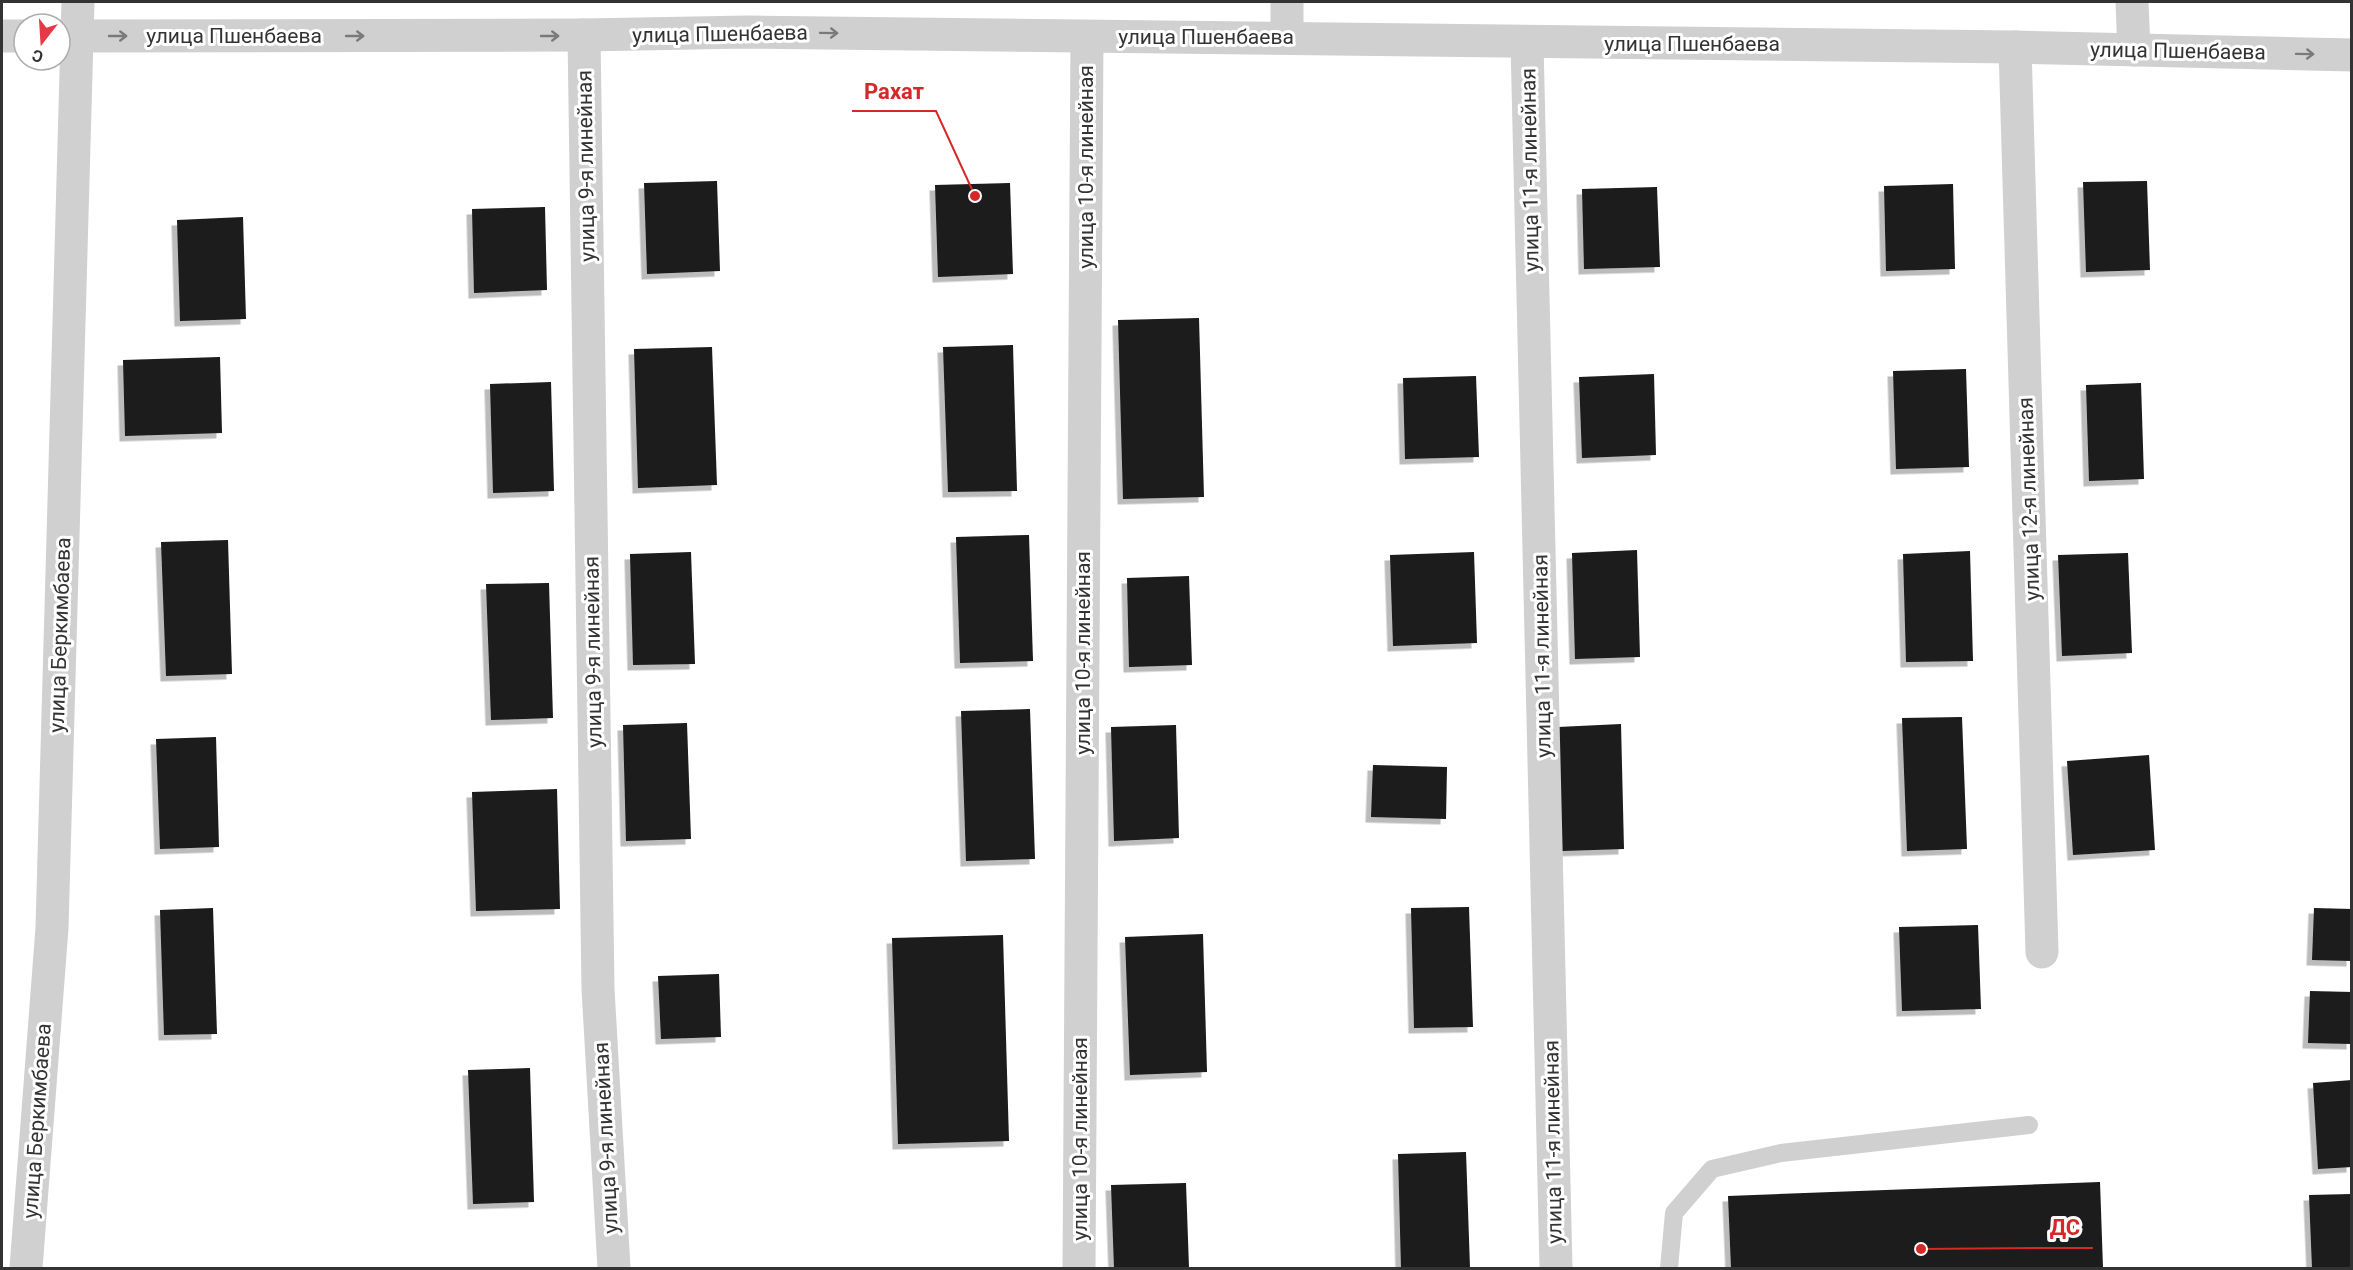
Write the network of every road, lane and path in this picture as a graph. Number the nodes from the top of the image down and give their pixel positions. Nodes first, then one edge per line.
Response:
1 (78, 2) edge
2 (1287, 2) edge
3 (2132, 2) edge
4 (72, 25) edge
5 (72, 36) edge
6 (584, 36) junction
7 (1087, 37) junction
8 (1287, 38) junction
9 (1527, 43) junction
10 (2015, 47) junction
11 (2134, 50) junction
12 (2352, 55) edge
13 (68, 72) edge
14 (2043, 952) dead end
15 (2029, 1125) dead end
16 (26, 1269) edge
17 (614, 1269) edge
18 (1080, 1269) edge
19 (1556, 1269) edge
20 (1670, 1269) edge

1 - 4 street, улица Беркимбаева
2 - 8 street
3 - 11 street
5 -> 6 street, улица Пшенбаева
6 -> 7 street, улица Пшенбаева
6 - 17 street, улица 9-я линейная
7 - 8 street, улица Пшенбаева
7 - 18 street, улица 10-я линейная
8 - 9 street, улица Пшенбаева
9 - 10 street, улица Пшенбаева
9 - 19 street, улица 11-я линейная
10 - 11 street, улица Пшенбаева
10 - 14 street, улица 12-я линейная
11 -> 12 street, улица Пшенбаева
13 - 16 street, улица Беркимбаева
15 - 20 lane

